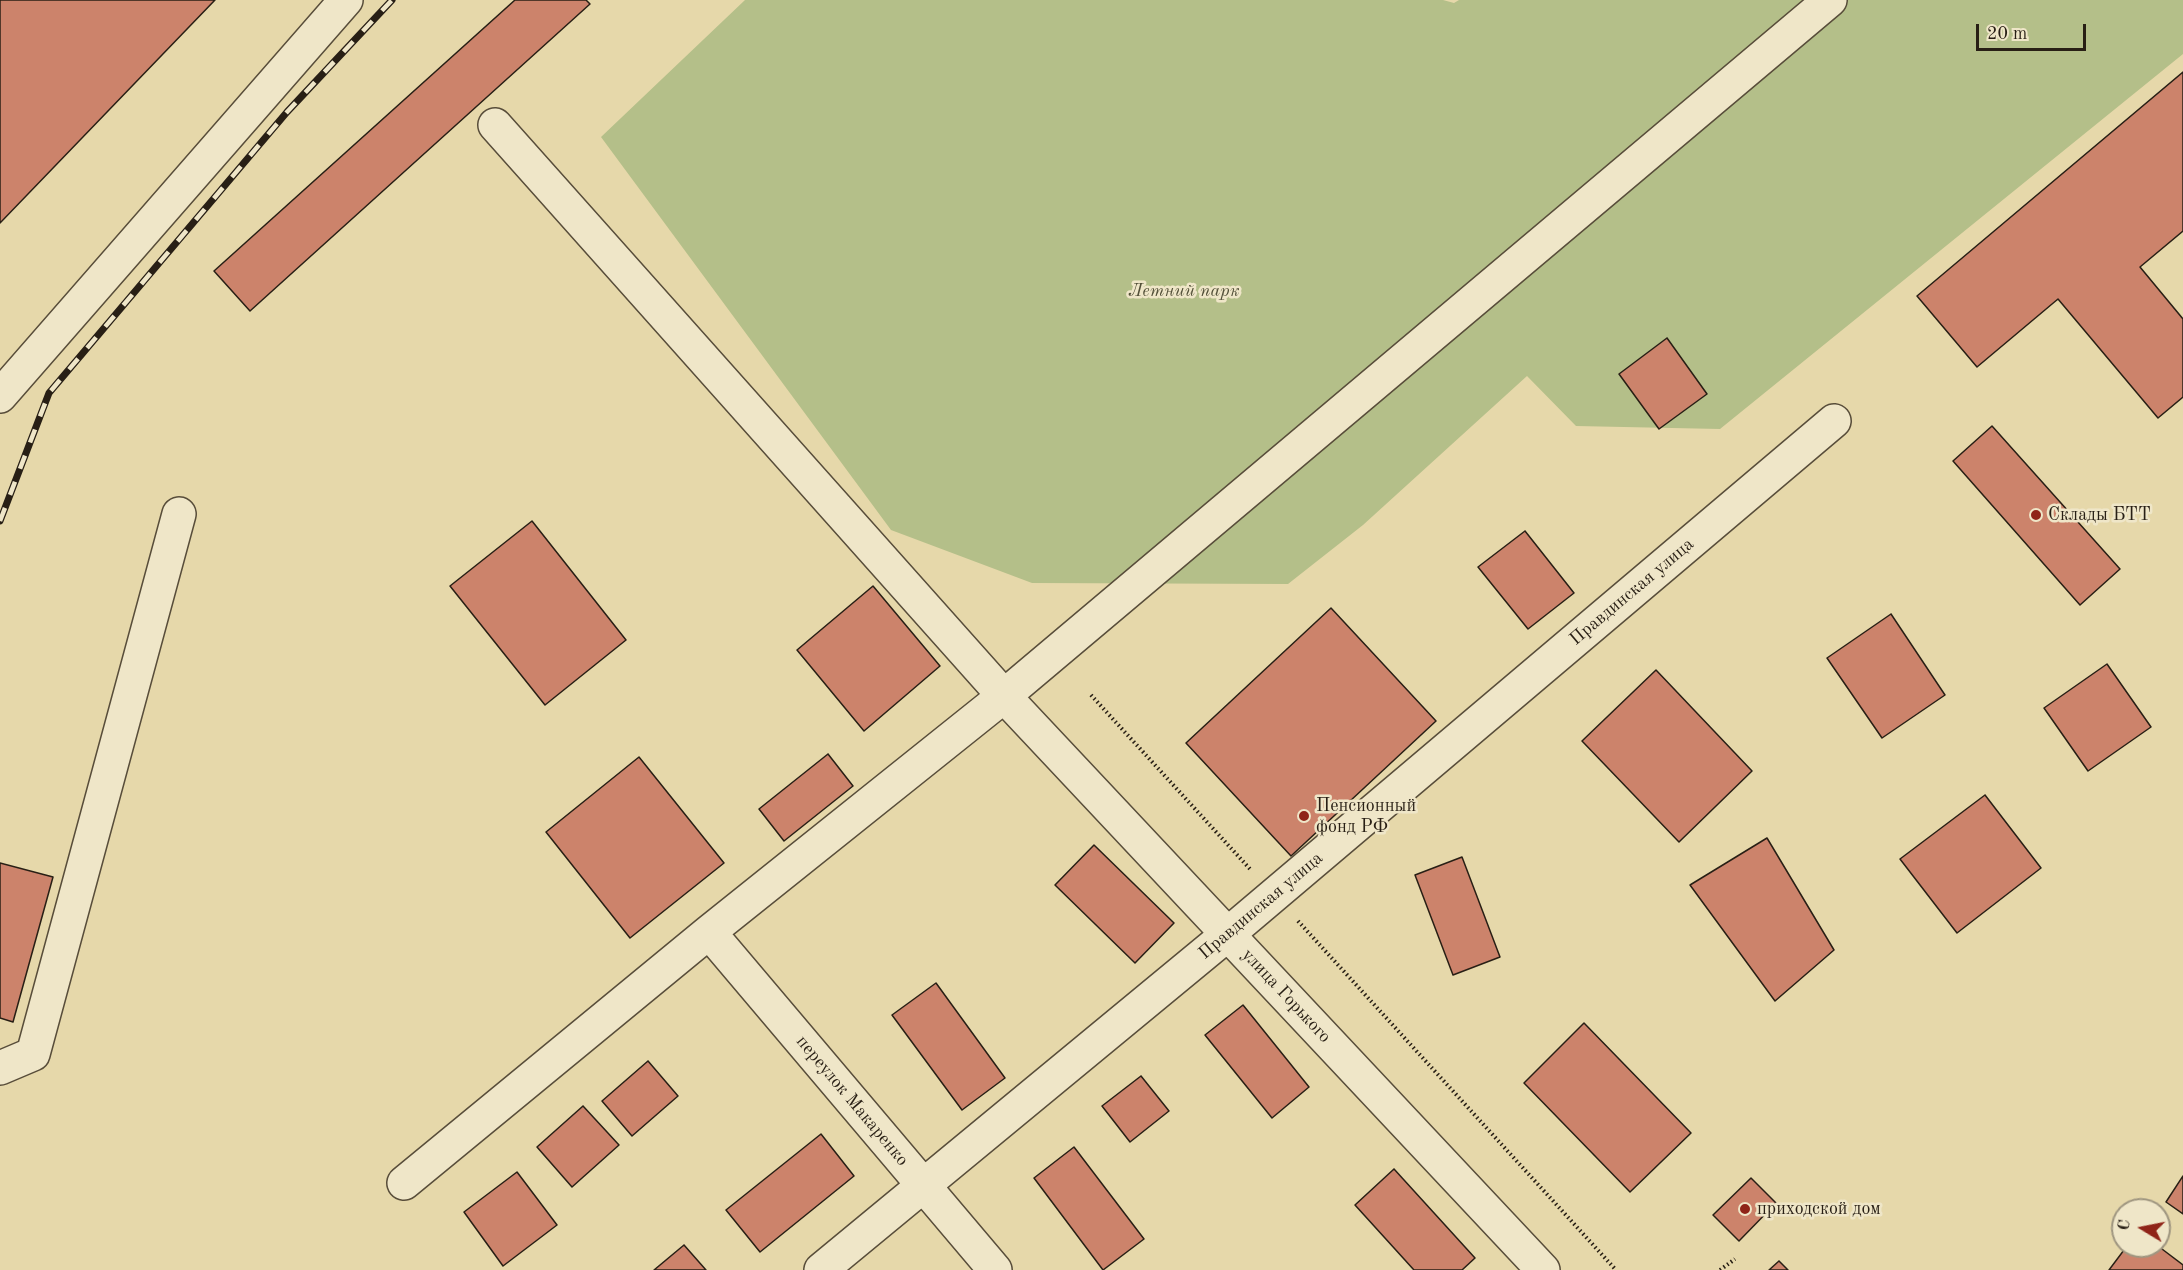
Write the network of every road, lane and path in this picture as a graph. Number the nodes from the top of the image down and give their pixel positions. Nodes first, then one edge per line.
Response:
1 (346, 0) edge
2 (1830, 0) edge
3 (495, 125) dead end
4 (0, 396) edge
5 (1834, 421) dead end
6 (179, 514) dead end
7 (1091, 695) dead end
8 (1004, 696) junction
9 (1274, 895) junction
10 (709, 932) junction
11 (1228, 934) junction
12 (0, 1068) edge
13 (404, 1183) dead end
14 (924, 1185) junction
15 (1735, 1259) dead end
16 (821, 1270) edge
17 (995, 1270) edge
18 (1543, 1270) edge
19 (1616, 1270) edge
20 (1720, 1270) edge

1 - 4 street
2 - 8 street
3 - 8 street, улица Горького
5 - 9 street, Правдинская улица
6 - 12 street
7 - 9 path
8 - 10 street
8 - 11 street, улица Горького
9 - 11 street, Правдинская улица
9 - 19 path
10 - 13 street
10 - 14 street, переулок Макаренко
11 - 14 street, Правдинская улица
11 - 18 street, улица Горького
14 - 16 street, Правдинская улица
14 - 17 street, переулок Макаренко
15 - 20 path

